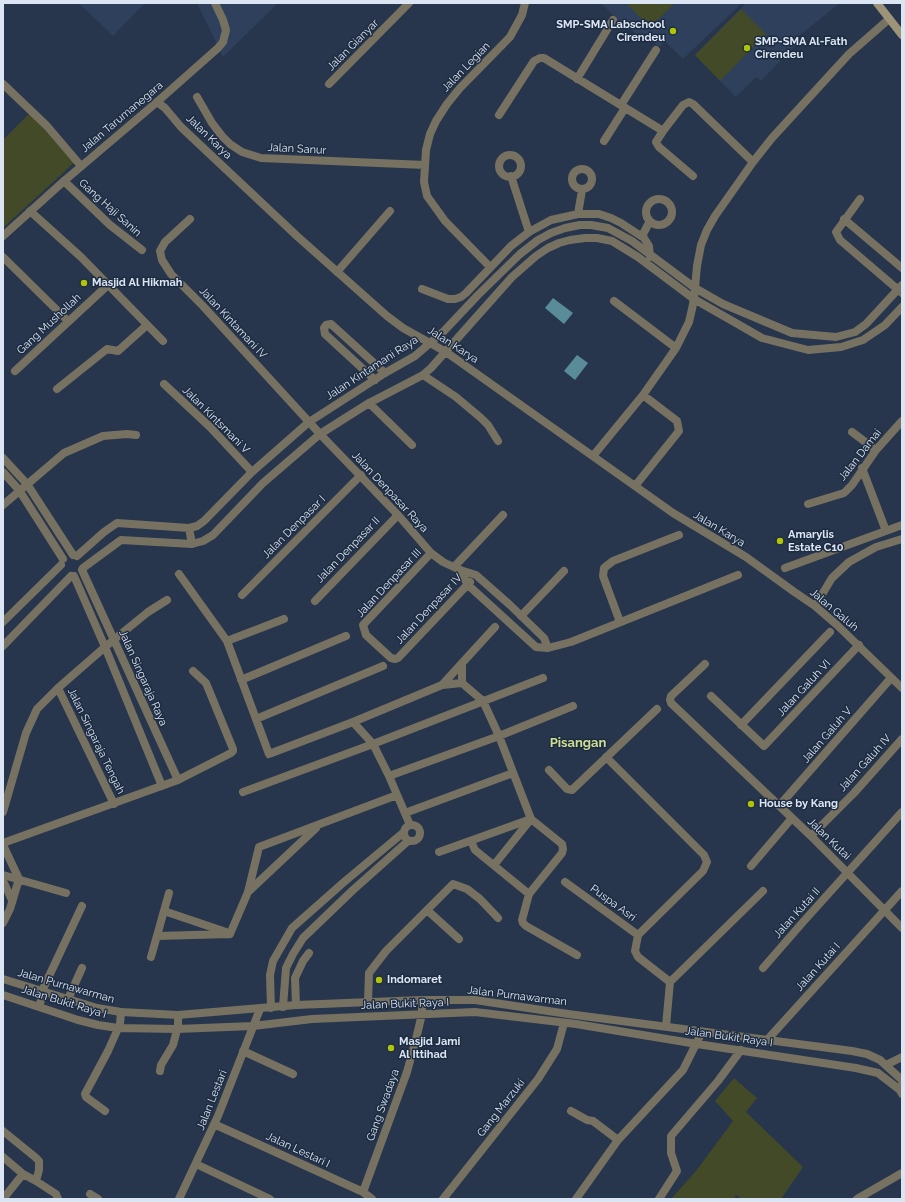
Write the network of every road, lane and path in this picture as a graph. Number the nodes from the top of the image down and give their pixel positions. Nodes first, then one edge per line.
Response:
1 (215, 3) edge
2 (409, 3) edge
3 (525, 3) edge
4 (877, 3) edge
5 (889, 19) junction
6 (613, 20) dead end
7 (902, 35) edge
8 (656, 50) dead end
9 (576, 79) junction
10 (3, 84) edge
11 (329, 84) dead end
12 (197, 97) dead end
13 (157, 102) junction
14 (623, 106) junction
15 (499, 115) dead end
16 (663, 131) junction
17 (604, 141) dead end
18 (753, 162) junction
19 (425, 165) junction
20 (81, 166) junction
21 (511, 176) dead end
22 (693, 176) dead end
23 (64, 181) junction
24 (582, 190) dead end
25 (860, 199) dead end
26 (30, 210) junction
27 (390, 211) dead end
28 (578, 214) junction
29 (190, 219) dead end
30 (844, 219) junction
31 (650, 221) dead end
32 (529, 232) junction
33 (3, 236) edge
34 (642, 236) junction
35 (142, 250) dead end
36 (651, 254) junction
37 (3, 256) edge
38 (650, 266) junction
39 (490, 267) junction
40 (902, 268) edge
41 (337, 272) junction
42 (108, 285) junction
43 (695, 288) junction
44 (422, 289) dead end
45 (901, 289) edge
46 (694, 299) junction
47 (614, 301) dead end
48 (902, 307) edge
49 (68, 321) junction
50 (147, 325) junction
51 (163, 341) dead end
52 (431, 343) junction
53 (676, 348) junction
54 (446, 352) junction
55 (15, 371) dead end
56 (385, 373) junction
57 (423, 375) junction
58 (375, 380) junction
59 (164, 384) dead end
60 (57, 389) dead end
61 (643, 395) junction
62 (369, 403) junction
63 (902, 421) edge
64 (309, 422) junction
65 (852, 432) dead end
66 (136, 434) dead end
67 (320, 434) junction
68 (498, 441) dead end
69 (412, 445) dead end
70 (876, 450) junction
71 (593, 456) junction
72 (3, 458) edge
73 (862, 468) junction
74 (3, 472) edge
75 (252, 472) junction
76 (361, 475) junction
77 (27, 484) junction
78 (635, 486) junction
79 (19, 490) junction
80 (808, 504) dead end
81 (3, 505) edge
82 (398, 515) junction
83 (503, 515) dead end
84 (902, 525) edge
85 (189, 528) junction
86 (886, 530) junction
87 (679, 535) dead end
88 (902, 539) edge
89 (192, 544) junction
90 (431, 553) junction
91 (75, 555) junction
92 (746, 557) joint
93 (62, 562) junction
94 (457, 568) junction
95 (785, 568) dead end
96 (82, 569) junction
97 (564, 571) dead end
98 (179, 574) dead end
99 (476, 575) junction
100 (738, 575) dead end
101 (73, 576) junction
102 (468, 585) junction
103 (242, 595) dead end
104 (167, 600) dead end
105 (315, 601) dead end
106 (815, 606) junction
107 (521, 616) junction
108 (284, 618) dead end
109 (3, 622) edge
110 (620, 622) junction
111 (495, 627) dead end
112 (830, 632) dead end
113 (346, 636) dead end
114 (114, 640) junction
115 (227, 641) junction
116 (859, 645) junction
117 (3, 646) edge
118 (104, 647) junction
119 (548, 648) junction
120 (398, 658) joint
121 (462, 663) junction
122 (705, 664) dead end
123 (383, 666) dead end
124 (193, 671) dead end
125 (543, 678) dead end
126 (891, 678) junction
127 (241, 680) junction
128 (462, 682) junction
129 (442, 685) junction
130 (58, 688) junction
131 (902, 688) edge
132 (711, 696) dead end
133 (483, 701) junction
134 (574, 706) dead end
135 (656, 709) dead end
136 (256, 719) junction
137 (150, 721) junction
138 (352, 722) junction
139 (741, 725) junction
140 (137, 726) junction
141 (499, 736) junction
142 (902, 739) edge
143 (373, 744) junction
144 (606, 757) junction
145 (549, 770) dead end
146 (513, 774) junction
147 (389, 776) junction
148 (178, 780) junction
149 (162, 786) junction
150 (243, 792) dead end
151 (397, 795) junction
152 (114, 804) junction
153 (779, 806) junction
154 (3, 812) edge
155 (902, 812) edge
156 (405, 813) junction
157 (792, 818) junction
158 (531, 819) junction
159 (410, 825) junction
160 (319, 826) junction
161 (404, 832) junction
162 (811, 836) junction
163 (408, 840) junction
164 (471, 841) junction
165 (3, 844) edge
166 (439, 852) dead end
167 (494, 865) junction
168 (751, 866) dead end
169 (848, 873) junction
170 (3, 875) edge
171 (19, 878) junction
172 (3, 881) edge
173 (344, 882) junction
174 (564, 882) dead end
175 (353, 890) junction
176 (763, 891) dead end
177 (902, 891) edge
178 (248, 892) junction
179 (66, 893) dead end
180 (169, 894) dead end
181 (529, 894) junction
182 (12, 900) junction
183 (82, 906) dead end
184 (427, 910) junction
185 (885, 910) junction
186 (164, 911) junction
187 (498, 918) dead end
188 (3, 923) edge
189 (292, 928) junction
190 (902, 928) edge
191 (230, 934) junction
192 (638, 935) junction
193 (157, 936) junction
194 (303, 938) junction
195 (459, 939) dead end
196 (309, 953) dead end
197 (577, 955) dead end
198 (151, 957) dead end
199 (82, 968) dead end
200 (764, 968) dead end
201 (3, 979) edge
202 (670, 982) junction
203 (43, 991) junction
204 (3, 995) edge
205 (68, 999) junction
206 (368, 1002) junction
207 (296, 1005) junction
208 (39, 1006) junction
209 (422, 1006) junction
210 (284, 1007) junction
211 (271, 1008) junction
212 (259, 1012) junction
213 (178, 1015) junction
214 (120, 1020) junction
215 (576, 1020) junction
216 (564, 1023) junction
217 (254, 1025) junction
218 (666, 1026) junction
219 (177, 1029) junction
220 (699, 1039) junction
221 (768, 1039) junction
222 (741, 1050) junction
223 (244, 1051) junction
224 (902, 1058) edge
225 (888, 1067) junction
226 (160, 1072) dead end
227 (293, 1074) dead end
228 (900, 1078) edge
229 (901, 1089) edge
230 (105, 1111) dead end
231 (571, 1111) dead end
232 (214, 1124) junction
233 (3, 1131) edge
234 (618, 1140) junction
235 (3, 1157) edge
236 (196, 1164) junction
237 (902, 1173) edge
238 (23, 1174) junction
239 (36, 1181) junction
240 (363, 1192) junction
241 (90, 1194) dead end
242 (3, 1199) edge
243 (58, 1199) edge
244 (98, 1199) edge
245 (179, 1199) edge
246 (270, 1199) edge
247 (372, 1199) edge
248 (443, 1199) edge
249 (576, 1199) edge
250 (659, 1199) edge
251 (857, 1199) edge

1 - 13 street, Jalan Tarumanegara
2 - 11 street, Jalan Gianyar
3 - 19 street, Jalan Legian
4 - 5 main road
5 - 7 main road
5 - 18 street
6 - 9 street
8 - 14 street
9 - 14 street
9 - 15 street
10 - 20 street
12 - 19 street, Jalan Sanur
13 - 20 street, Jalan Tarumanegara
13 - 41 street, Jalan Karya
14 - 16 street
14 - 17 street
16 - 18 street
16 - 22 street
18 - 43 street
19 - 39 street, Jalan Legian
20 - 23 street, Jalan Tarumanegara
21 - 32 street
23 - 26 street, Jalan Tarumanegara
23 - 35 street, Gang Haji Sanin
24 - 28 street
25 - 30 street
26 - 33 street, Jalan Tarumanegara
26 - 42 street
27 - 41 street
28 - 32 street
28 - 34 street
29 - 64 street, Jalan Kintamani IV
30 - 40 street
30 - 45 street
31 - 34 street
32 - 39 street
34 - 36 street
36 - 38 street
36 - 43 street, Jalan Kintamani Raya
36 - 52 street, Jalan Kintamani Raya
37 - 49 street
38 - 46 street
38 - 54 street
39 - 44 street
41 - 52 street, Jalan Karya
42 - 49 street, Gang Mushollah
42 - 50 street
43 - 45 street, Jalan Kintamani Raya
43 - 46 street
46 - 48 street
46 - 53 street
47 - 53 street
49 - 55 street, Gang Mushollah
50 - 51 street
50 - 60 street
52 - 54 street, Jalan Karya
52 - 56 street, Jalan Kintamani Raya
53 - 61 street
54 - 57 street
54 - 71 street, Jalan Karya
56 - 58 street, Jalan Kintamani Raya
56 - 58 street
57 - 62 street
57 - 68 street
58 - 64 street, Jalan Kintamani Raya
59 - 75 street, Jalan Kintsmani V
61 - 71 street
61 - 78 street
62 - 67 street
62 - 69 street
63 - 70 street, Jalan Damai
64 - 67 street, Jalan Denpasar Raya
64 - 75 street, Jalan Kintamani Raya
65 - 70 street
66 - 77 street
67 - 76 street, Jalan Denpasar Raya
67 - 89 street
70 - 73 street, Jalan Damai
71 - 78 street, Jalan Karya
72 - 77 street
73 - 80 street, Jalan Damai
73 - 86 street
74 - 79 street
75 - 85 street, Jalan Kintamani Raya
76 - 82 street, Jalan Denpasar Raya
76 - 103 street, Jalan Denpasar I
77 - 79 street
77 - 91 street
78 - 92 street, Jalan Karya
79 - 81 street
79 - 93 street
82 - 90 street, Jalan Denpasar Raya
82 - 105 street, Jalan Denpasar II
83 - 94 street
84 - 86 street
85 - 89 street
85 - 91 street
86 - 95 street
87 - 110 street
88 - 106 street
89 - 96 street
90 - 94 street, Jalan Denpasar Raya
90 - 120 street, Jalan Denpasar III
91 - 93 street
91 - 96 street
92 - 106 street, Jalan Galuh
93 - 101 street
93 - 109 street
94 - 99 street, Jalan Denpasar Raya
94 - 102 street
96 - 101 street
96 - 114 street, Jalan Singaraja Raya
97 - 107 street
98 - 115 street
99 - 102 street, Jalan Denpasar IV
99 - 107 street, Jalan Denpasar Raya
100 - 110 street
101 - 117 street
101 - 118 street, Jalan Singaraja Raya
102 - 119 street
102 - 120 street, Jalan Denpasar IV
104 - 114 street
106 - 116 street, Jalan Galuh
107 - 119 street, Jalan Denpasar Raya
108 - 115 street
110 - 119 street
111 - 121 street
112 - 139 street
113 - 127 street
114 - 118 street
114 - 137 street, Jalan Singaraja Raya
115 - 127 street
116 - 126 street, Jalan Galuh
116 - 139 street, Jalan Galuh VI
118 - 130 street
118 - 140 street, Jalan Singaraja Raya
121 - 128 street
121 - 129 street
122 - 153 street, Jalan Kutai
123 - 136 street
124 - 148 street
125 - 133 street
126 - 131 street, Jalan Galuh
126 - 153 street, Jalan Galuh V
127 - 136 street
128 - 129 street
128 - 133 street
129 - 138 street
130 - 152 street, Jalan Singaraja Tengah
130 - 154 street
132 - 139 street
133 - 141 street
133 - 143 street
134 - 141 street
135 - 144 street
136 - 138 street
137 - 140 street
137 - 148 street, Jalan Singaraja Raya
138 - 143 street
140 - 149 street, Jalan Singaraja Raya
141 - 146 street
141 - 147 street
142 - 162 street, Jalan Galuh IV
143 - 147 street
143 - 150 street
144 - 145 street
144 - 192 street
146 - 156 street
146 - 158 street
147 - 151 street
148 - 149 street
149 - 152 street
151 - 156 street
151 - 160 street
152 - 165 street
153 - 157 street, Jalan Kutai
155 - 169 street, Jalan Kutai II
156 - 159 street
157 - 162 street, Jalan Kutai
157 - 168 street
158 - 164 street
158 - 167 street
158 - 181 street
159 - 161 street
159 - 163 street
160 - 178 street
160 - 178 street
161 - 163 street
161 - 173 street
162 - 169 street, Jalan Kutai
163 - 175 street
164 - 166 street
164 - 167 street
165 - 171 street
167 - 181 street
169 - 185 street, Jalan Kutai
169 - 200 street, Jalan Kutai II
170 - 171 street
171 - 179 street
171 - 182 street
172 - 182 street
173 - 175 street
173 - 189 street
174 - 192 street, Puspa Asri
175 - 194 street
176 - 202 street
177 - 185 street, Jalan Kutai I
178 - 191 street
180 - 186 street
181 - 197 street
182 - 188 street
183 - 203 street
184 - 187 street
184 - 195 street
184 - 206 street
185 - 190 street, Jalan Kutai
185 - 221 street, Jalan Kutai I
186 - 191 street
186 - 193 street
189 - 194 street
189 - 211 street
191 - 193 street
192 - 202 street, Puspa Asri
193 - 198 street
194 - 210 street
196 - 207 street
199 - 205 street
201 - 203 street, Jalan Purnawarman
202 - 218 street
203 - 205 street, Jalan Purnawarman
203 - 208 street
204 - 208 street, Jalan Bukit Raya I
205 - 214 street, Jalan Purnawarman
206 - 207 street, Jalan Purnawarman
206 - 209 street, Jalan Purnawarman
207 - 210 street, Jalan Purnawarman
208 - 214 street, Jalan Bukit Raya I
209 - 215 street, Jalan Purnawarman
209 - 216 street, Jalan Bukit Raya I
209 - 217 street, Jalan Bukit Raya I
209 - 240 street, Gang Swadaya
210 - 211 street, Jalan Purnawarman
211 - 212 street, Jalan Purnawarman
212 - 213 street, Jalan Purnawarman
212 - 217 street, Jalan Lestari
213 - 214 street, Jalan Purnawarman
213 - 219 street
214 - 219 street, Jalan Bukit Raya I
214 - 230 street
215 - 216 street, Jalan Bukit Raya I
215 - 218 street, Jalan Purnawarman
215 - 220 street, Jalan Bukit Raya I
216 - 248 street, Gang Marzuki
217 - 219 street, Jalan Bukit Raya I
217 - 223 street, Jalan Lestari
218 - 220 street, Jalan Purnawarman
219 - 226 street
220 - 221 street, Jalan Purnawarman
220 - 222 street, Jalan Bukit Raya I
220 - 234 street
221 - 225 street, Jalan Purnawarman
222 - 229 street, Jalan Bukit Raya I
222 - 250 street
223 - 227 street
223 - 232 street, Jalan Lestari
224 - 225 street
225 - 228 street, Jalan Purnawarman
231 - 234 street
232 - 236 street, Jalan Lestari
232 - 240 street, Jalan Lestari I
233 - 239 street
234 - 249 street
235 - 238 street
236 - 245 street, Jalan Lestari
236 - 246 street
237 - 251 street
238 - 239 street
238 - 242 street
239 - 243 street
240 - 247 street, Jalan Lestari I
241 - 244 street

